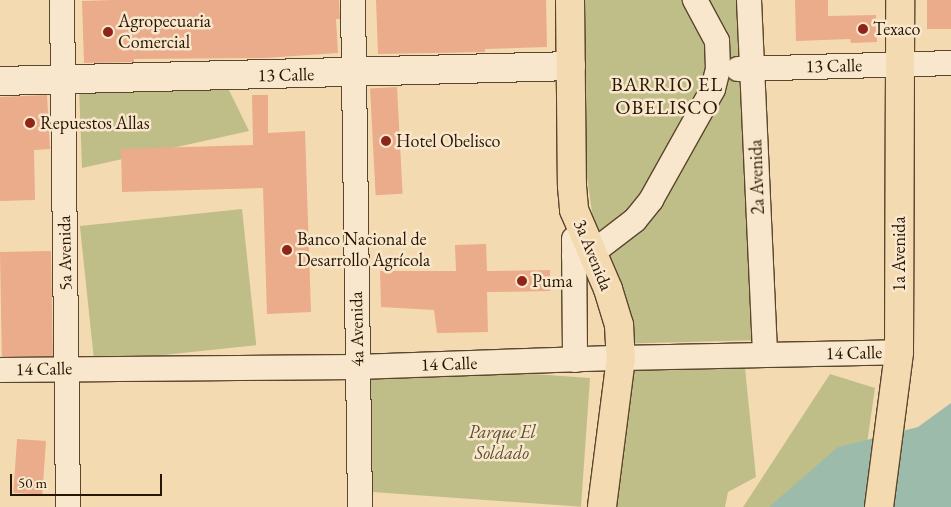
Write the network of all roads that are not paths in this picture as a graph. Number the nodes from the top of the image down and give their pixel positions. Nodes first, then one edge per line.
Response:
1 (62, 0) edge
2 (353, 0) edge
3 (570, 0) edge
4 (694, 0) edge
5 (749, 0) edge
6 (900, 0) edge
7 (951, 63) edge
8 (901, 64) junction
9 (571, 66) junction
10 (753, 68) junction
11 (718, 69) junction
12 (354, 73) junction
13 (63, 79) junction
14 (0, 81) edge
15 (583, 254) junction
16 (765, 354) junction
17 (621, 358) junction
18 (575, 360) junction
19 (898, 363) junction
20 (357, 367) junction
21 (66, 368) junction
22 (0, 370) edge
23 (68, 507) edge
24 (360, 507) edge
25 (602, 507) edge
26 (879, 507) edge

1 - 13 street, 5a Avenida
2 - 12 street, 4a Avenida
3 - 9 main road, 3a Avenida
4 - 11 street
5 - 10 street, 2a Avenida
6 - 8 main road, 1a Avenida
7 - 8 street, 13 Calle
8 - 10 street, 13 Calle
8 - 19 main road, 1a Avenida
9 - 12 street, 13 Calle
9 - 15 main road, 3a Avenida
10 - 11 street, 13 Calle
10 - 16 street, 2a Avenida
11 - 15 street
12 - 13 street, 13 Calle
12 - 20 street, 4a Avenida
13 - 14 street, 13 Calle
13 - 21 street, 5a Avenida
15 - 17 main road, 3a Avenida
15 - 18 street
16 - 17 street, 14 Calle
16 - 19 street, 14 Calle
17 - 18 street, 14 Calle
17 - 25 main road, 3a Avenida
18 - 20 street, 14 Calle
19 - 26 main road, 1a Avenida
20 - 21 street, 14 Calle
20 - 24 street, 4a Avenida
21 - 22 street, 14 Calle
21 - 23 street, 5a Avenida

